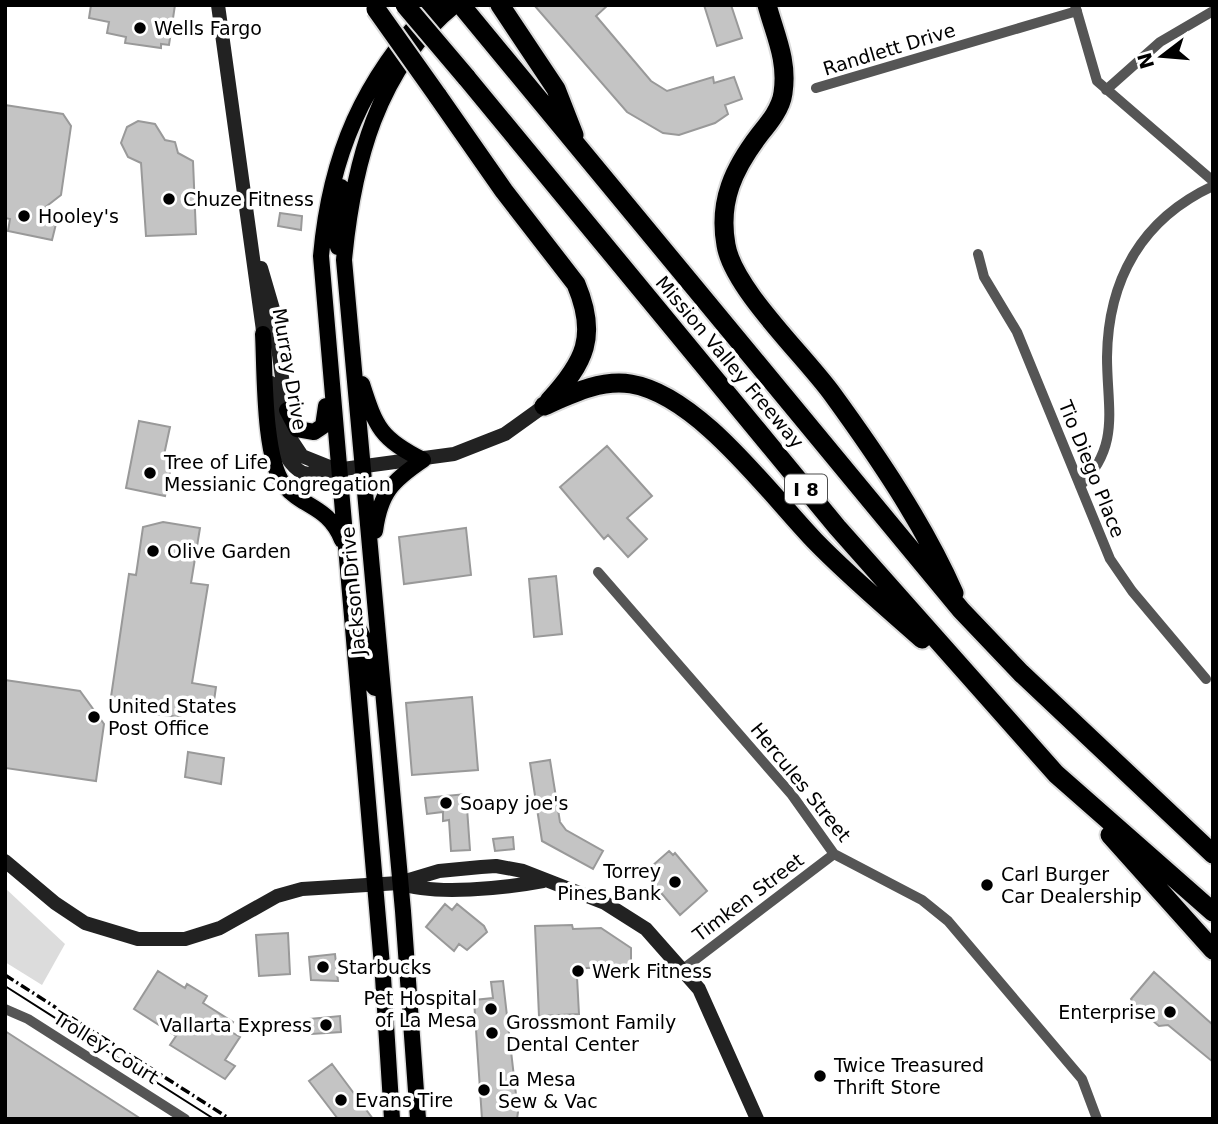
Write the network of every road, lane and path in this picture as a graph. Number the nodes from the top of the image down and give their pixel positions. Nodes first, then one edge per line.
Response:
1 (218, 5) edge
2 (405, 5) edge
3 (434, 5) edge
4 (455, 5) edge
5 (461, 5) edge
6 (500, 5) edge
7 (767, 5) edge
8 (375, 7) edge
9 (1076, 8) edge
10 (1213, 11) edge
11 (817, 89) dead end
12 (1106, 90) junction
13 (351, 121) junction
14 (580, 149) junction
15 (1213, 181) edge
16 (1213, 187) edge
17 (249, 230) junction
18 (345, 248) junction
19 (978, 254) dead end
20 (263, 334) junction
21 (327, 335) junction
22 (354, 358) junction
23 (544, 406) junction
24 (287, 410) junction
25 (423, 460) junction
26 (363, 467) junction
27 (338, 470) junction
28 (1080, 486) junction
29 (345, 545) junction
30 (371, 562) junction
31 (598, 572) dead end
32 (350, 608) junction
33 (961, 610) junction
34 (1206, 679) dead end
35 (382, 688) junction
36 (999, 710) junction
37 (1056, 774) junction
38 (834, 854) junction
39 (1213, 854) edge
40 (5, 861) edge
41 (399, 883) junction
42 (373, 884) junction
43 (1213, 912) edge
44 (1213, 950) edge
45 (685, 971) junction
46 (5, 1009) edge
47 (185, 1119) edge
48 (392, 1119) edge
49 (418, 1119) edge
50 (757, 1119) edge
51 (1097, 1119) edge

1 - 17 main road, Murray Drive
2 - 36 highway, Mission Valley Freeway / I 8, bridge
3 - 13 main road, Jackson Drive
4 - 18 main road, Jackson Drive
5 - 14 highway, Mission Valley Freeway / I 8
6 - 14 highway
7 - 33 highway
8 - 23 highway, bridge
9 - 11 street, Randlett Drive
9 - 12 street, Randlett Drive
10 - 12 street
12 - 15 street, Randlett Drive
13 - 18 main road
13 - 21 main road, Jackson Drive
14 - 33 highway, Mission Valley Freeway / I 8
16 - 28 street
17 - 20 main road, Murray Drive
17 - 24 main road, Murray Drive
18 - 22 main road, Jackson Drive
19 - 28 street, Tio Diego Place
20 - 27 main road, Murray Drive
20 - 29 main road
21 - 24 main road
21 - 27 main road, Jackson Drive
22 - 25 main road
22 - 26 main road, Jackson Drive
23 - 25 main road, Murray Drive
23 - 36 highway
24 - 27 main road, Murray Drive
25 - 26 main road, Murray Drive
25 - 30 main road
26 - 27 main road, Murray Drive
26 - 30 main road, Jackson Drive
27 - 29 main road, Jackson Drive
28 - 34 street, Tio Diego Place
29 - 32 main road, Jackson Drive
30 - 35 main road, Jackson Drive
31 - 38 street, Hercules Street
32 - 35 main road
32 - 42 main road, Jackson Drive
33 - 39 highway, Mission Valley Freeway / I 8
35 - 41 main road, Jackson Drive
36 - 37 highway, Mission Valley Freeway / I 8
37 - 43 highway, Mission Valley Freeway / I 8
37 - 44 highway
38 - 45 street, Timken Street
38 - 51 street, Hercules Street
40 - 42 main road
41 - 42 main road
41 - 45 main road
41 - 49 main road, Jackson Drive
42 - 48 main road, Jackson Drive
45 - 50 main road
46 - 47 street, Trolley Court

